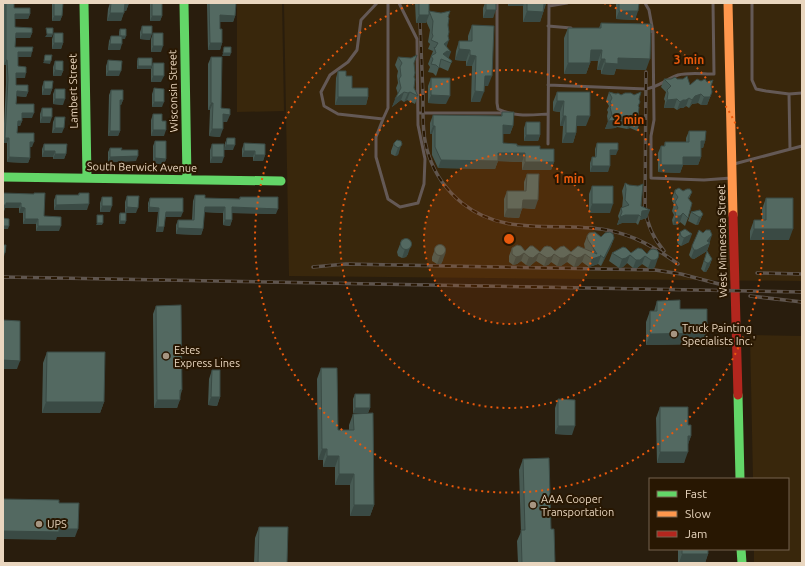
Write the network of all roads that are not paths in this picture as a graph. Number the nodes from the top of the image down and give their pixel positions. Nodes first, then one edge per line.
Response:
1 (84, 3) edge
2 (184, 3) edge
3 (377, 3) edge
4 (388, 3) edge
5 (399, 3) edge
6 (497, 3) edge
7 (566, 3) edge
8 (645, 3) edge
9 (713, 3) edge
10 (728, 3) edge
11 (752, 3) edge
12 (549, 4) edge
13 (548, 26) junction
14 (578, 29) edge
15 (647, 31) edge
16 (654, 32) junction
17 (548, 85) junction
18 (653, 88) junction
19 (802, 93) edge
20 (789, 94) junction
21 (418, 113) junction
22 (508, 114) junction
23 (548, 114) junction
24 (383, 120) junction
25 (548, 144) dead end
26 (802, 146) edge
27 (790, 149) junction
28 (733, 164) junction
29 (3, 177) edge
30 (87, 178) junction
31 (733, 178) junction
32 (187, 180) junction
33 (281, 181) dead end
34 (740, 478) edge
35 (741, 550) edge
36 (742, 563) edge

1 - 30 street, Lambert Street
2 - 32 street, Wisconsin Street
3 - 24 lane
4 - 24 lane
5 - 21 lane
6 - 22 lane
7 - 12 lane
8 - 16 lane
9 - 18 lane
10 - 28 street, West Minnesota Street
11 - 20 lane
12 - 13 lane
13 - 14 lane
13 - 17 lane
15 - 16 lane
16 - 18 lane
17 - 18 lane
17 - 23 lane
18 - 31 lane
19 - 20 lane
20 - 27 lane
21 - 22 lane
21 - 24 lane
22 - 23 lane
23 - 25 lane
26 - 27 lane
27 - 28 lane
28 - 31 street, West Minnesota Street
29 - 30 street, South Berwick Avenue
30 - 32 street, South Berwick Avenue
31 - 34 street, West Minnesota Street
32 - 33 street, South Berwick Avenue
35 - 36 street

